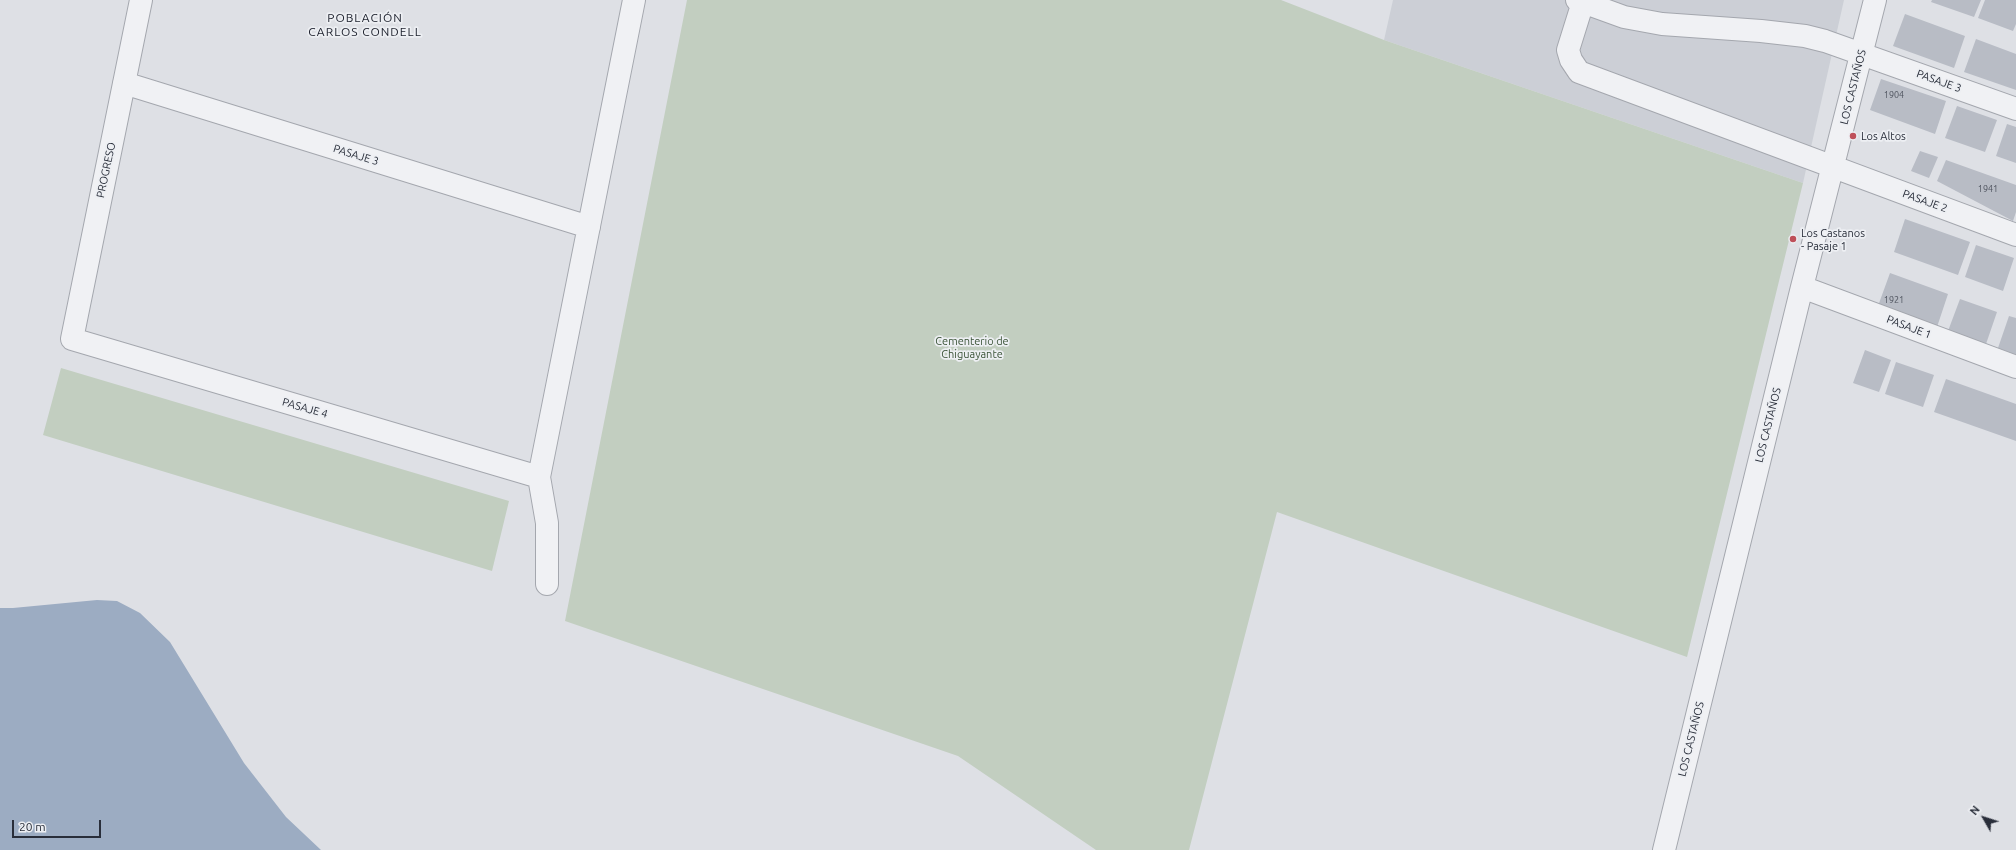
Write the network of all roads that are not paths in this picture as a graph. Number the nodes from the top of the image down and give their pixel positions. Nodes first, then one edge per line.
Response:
1 (141, 0) edge
2 (634, 0) edge
3 (1875, 0) edge
4 (1580, 1) edge
5 (1861, 54) junction
6 (124, 83) junction
7 (2016, 109) edge
8 (1834, 167) junction
9 (589, 227) junction
10 (2016, 235) edge
11 (1802, 287) junction
12 (72, 339) joint
13 (2016, 367) edge
14 (539, 477) junction
15 (547, 584) dead end
16 (1664, 850) edge

1 - 6 street, PROGRESO
2 - 9 street
3 - 5 street, LOS CASTAÑOS
4 - 5 street, PASAJE 3
4 - 8 street, PASAJE 2
5 - 7 street, PASAJE 3
5 - 8 street, LOS CASTAÑOS
6 - 9 street, PASAJE 3
6 - 12 street, PROGRESO
8 - 10 street, PASAJE 2
8 - 11 street, LOS CASTAÑOS
9 - 14 street
11 - 13 street, PASAJE 1
11 - 16 street, LOS CASTAÑOS
12 - 14 street, PASAJE 4
14 - 15 street

